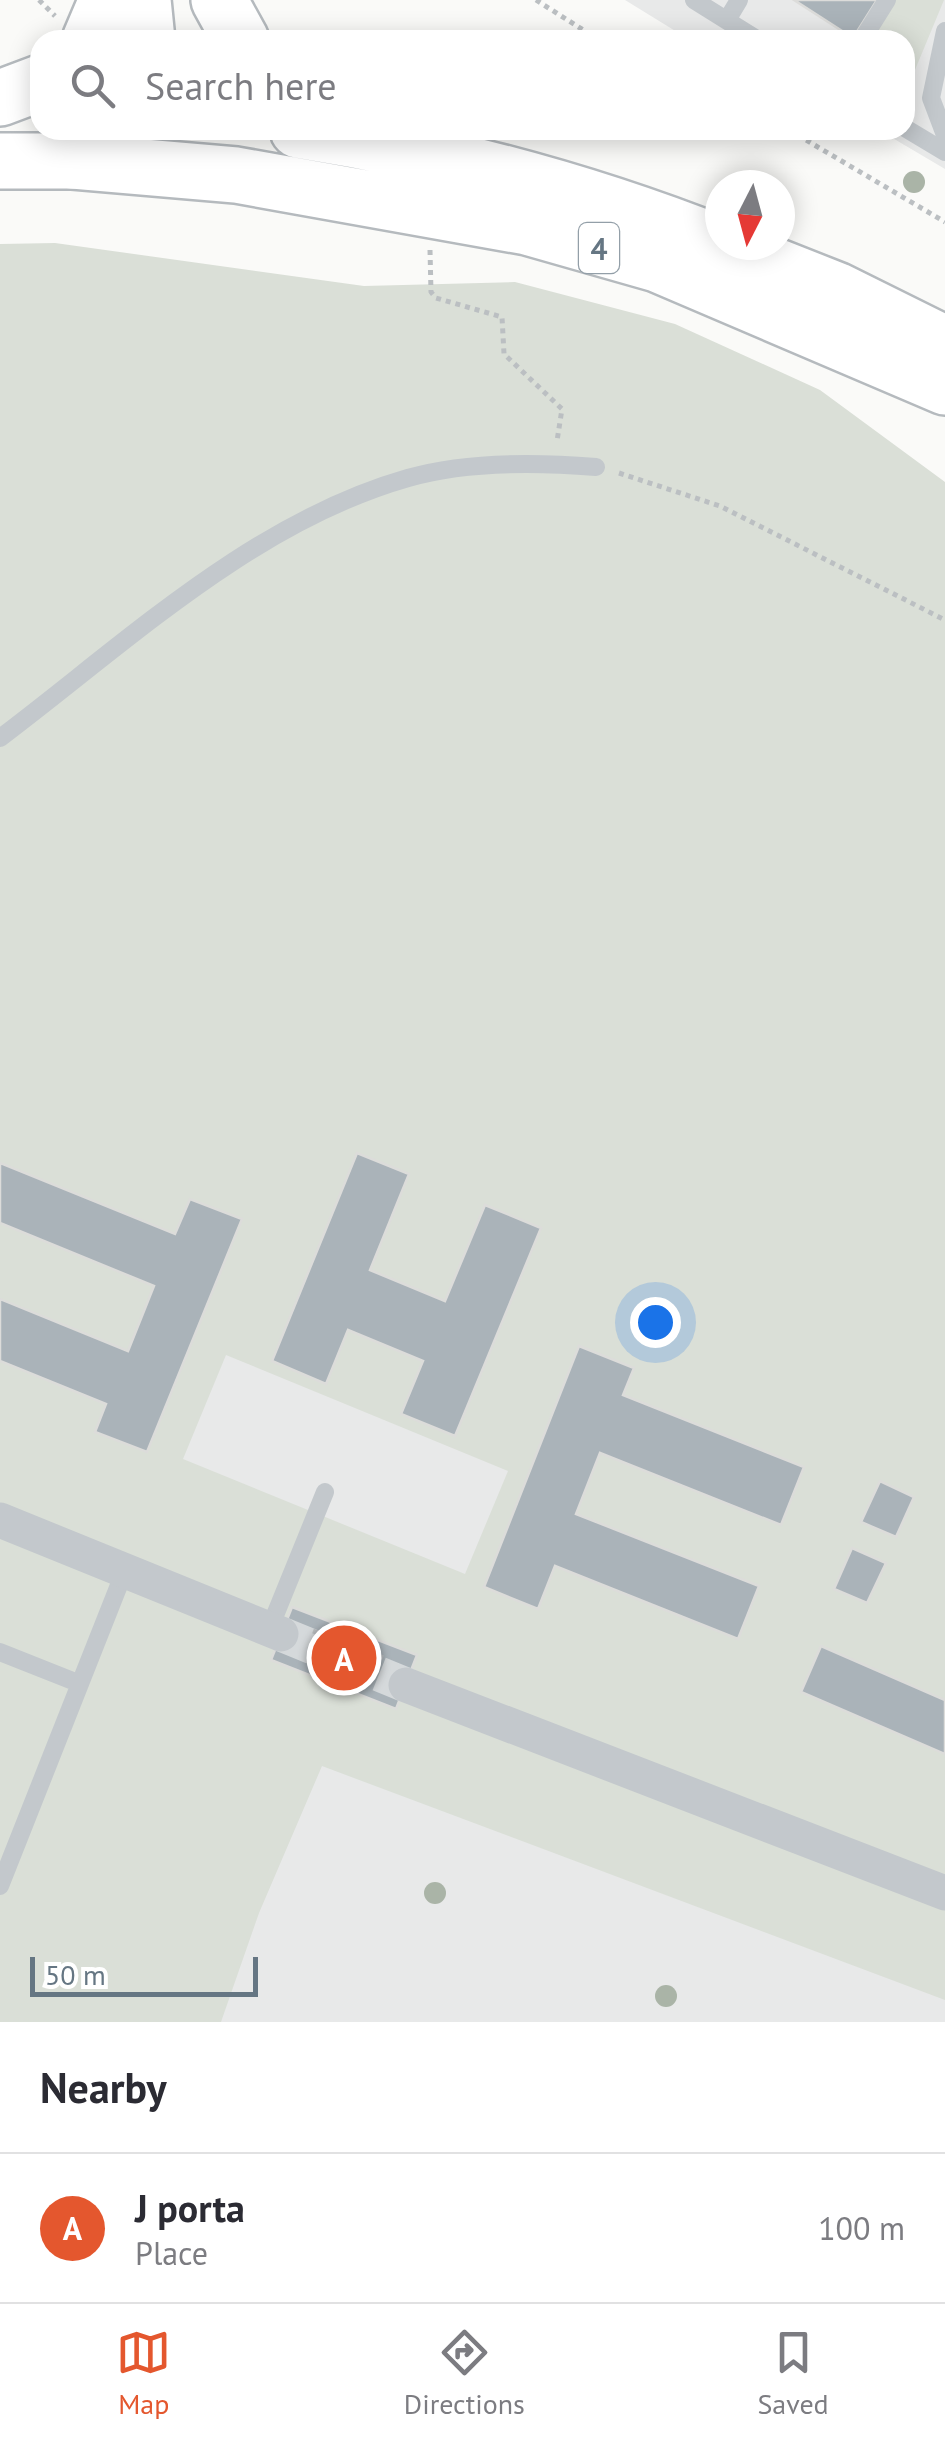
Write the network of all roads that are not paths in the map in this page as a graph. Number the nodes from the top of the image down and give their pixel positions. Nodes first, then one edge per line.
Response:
1 (107, 0) edge
2 (143, 0) edge
3 (194, 0) edge
4 (219, 0) edge
5 (694, 0) edge
6 (740, 0) edge
7 (887, 0) edge
8 (727, 20) junction
9 (94, 30) edge
10 (145, 30) edge
11 (200, 30) edge
12 (236, 30) edge
13 (742, 30) edge
14 (868, 30) edge
15 (945, 31) edge
16 (30, 88) edge
17 (0, 98) edge
18 (30, 106) edge
19 (0, 107) edge
20 (915, 134) edge
21 (945, 134) edge
22 (138, 140) edge
23 (168, 140) edge
24 (378, 140) edge
25 (945, 152) edge
26 (0, 160) edge
27 (73, 161) junction
28 (236, 175) junction
29 (705, 239) edge
30 (761, 260) edge
31 (945, 376) edge
32 (596, 468) road end
33 (0, 738) edge
34 (325, 1492) dead end
35 (0, 1520) edge
36 (125, 1570) junction
37 (285, 1630) joint
38 (0, 1652) edge
39 (400, 1674) tunnel mouth
40 (78, 1683) junction
41 (0, 1886) edge
42 (945, 1893) edge

1 - 9 main road
2 - 10 main road
3 - 11 main road
4 - 12 main road
5 - 8 lane
6 - 8 lane
7 - 14 lane
8 - 13 lane
15 - 21 lane
16 - 17 main road
18 - 19 main road
20 - 25 lane
22 - 27 main road
23 - 28 main road, 4
24 - 29 main road, 4
26 - 27 main road
27 - 28 main road
28 - 31 main road, 4
30 - 31 main road, 4
32 - 33 lane
34 - 37 lane
35 - 36 street
36 - 37 street
36 - 40 lane
38 - 40 lane
39 - 42 street
40 - 41 lane

